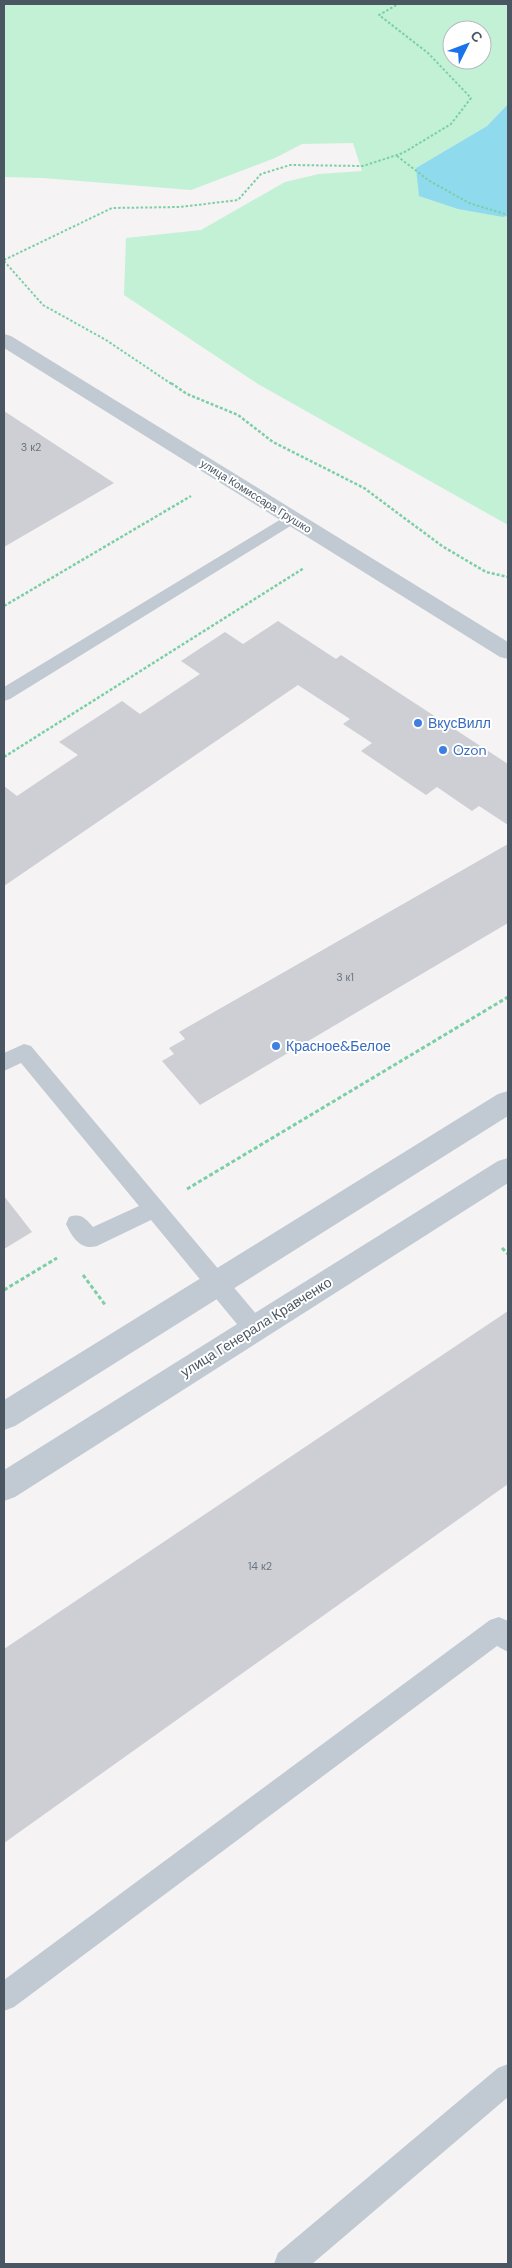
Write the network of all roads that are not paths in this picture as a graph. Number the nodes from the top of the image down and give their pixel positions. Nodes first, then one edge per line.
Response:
1 (4, 340) edge
2 (291, 518) junction
3 (508, 652) edge
4 (4, 695) edge
5 (4, 1063) edge
6 (508, 1102) edge
7 (505, 1176) edge
8 (154, 1209) junction
9 (83, 1231) road end
10 (217, 1284) junction
11 (254, 1328) junction
12 (4, 1416) edge
13 (4, 1486) edge
14 (505, 1631) edge
15 (4, 1998) edge
16 (508, 2078) edge
17 (289, 2264) edge

1 - 2 street, улица Комиссара Грушко
2 - 3 street, улица Комиссара Грушко
2 - 4 lane
5 - 8 lane
6 - 10 street
7 - 11 street, улица Генерала Кравченко
8 - 9 lane
8 - 10 lane
10 - 11 lane
10 - 12 street
11 - 13 street, улица Генерала Кравченко
14 - 15 lane
16 - 17 lane

